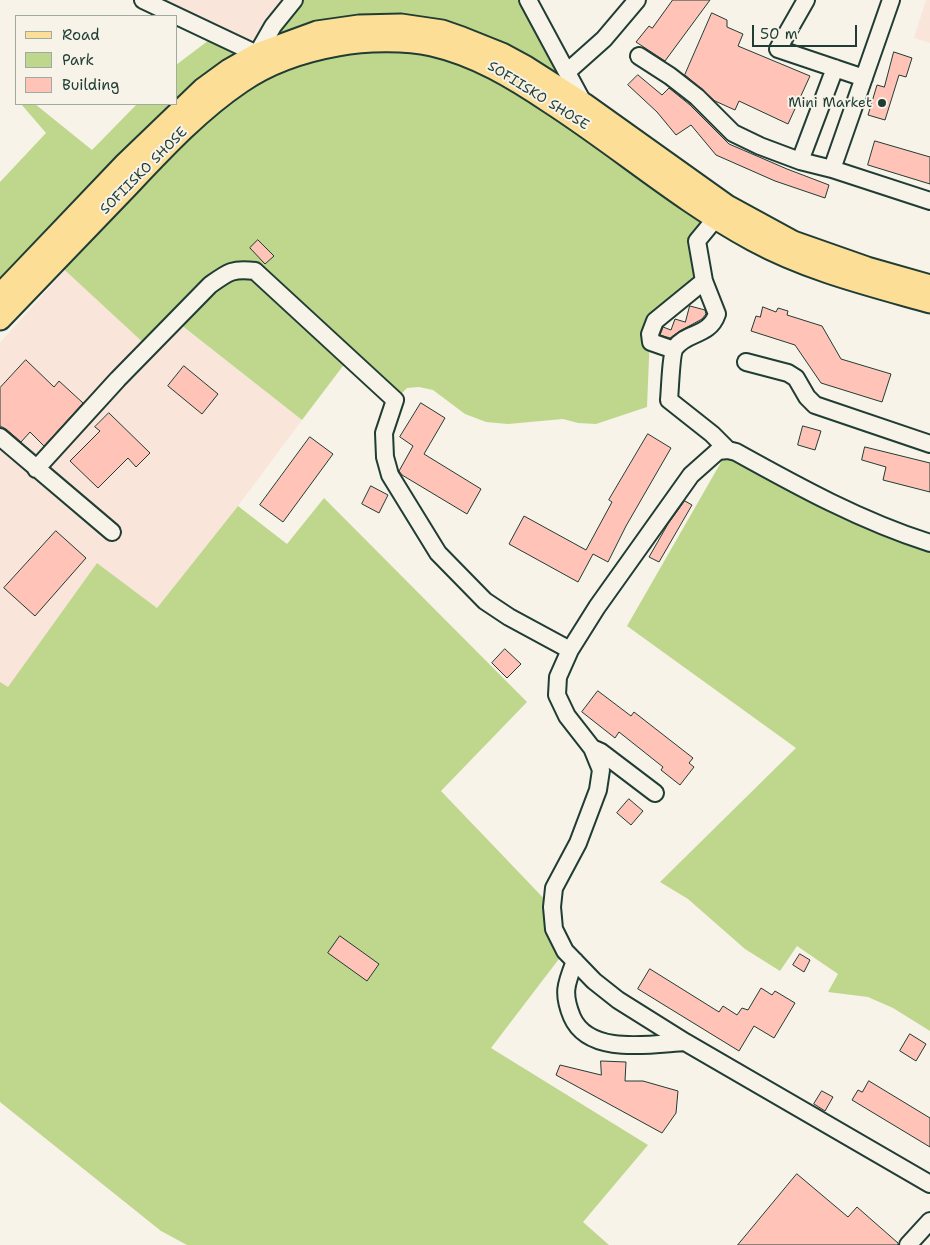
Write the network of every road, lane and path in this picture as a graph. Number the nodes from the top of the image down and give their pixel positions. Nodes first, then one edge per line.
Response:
1 (143, 0) edge
2 (528, 0) edge
3 (637, 0) edge
4 (806, 0) edge
5 (891, 0) edge
6 (292, 1) edge
7 (175, 15) edge
8 (178, 17) edge
9 (257, 54) junction
10 (639, 56) dead end
11 (835, 68) junction
12 (567, 72) junction
13 (864, 78) junction
14 (584, 104) junction
15 (800, 161) junction
16 (832, 169) junction
17 (930, 201) edge
18 (716, 218) junction
19 (704, 281) junction
20 (930, 286) edge
21 (0, 295) edge
22 (930, 302) edge
23 (0, 319) edge
24 (674, 350) junction
25 (746, 362) dead end
26 (0, 437) edge
27 (930, 444) edge
28 (728, 450) junction
29 (36, 469) junction
30 (112, 532) dead end
31 (930, 543) edge
32 (570, 650) junction
33 (592, 748) junction
34 (655, 793) dead end
35 (575, 961) junction
36 (685, 1042) junction
37 (930, 1184) edge
38 (930, 1221) edge
39 (908, 1245) edge

1 - 7 street
2 - 12 street
3 - 12 street
4 - 11 street
5 - 13 street
6 - 9 street
8 - 9 street
9 - 14 main road, SOFIISKO SHOSE
9 - 21 main road, SOFIISKO SHOSE
10 - 15 street
11 - 13 street
11 - 15 street
12 - 14 street
13 - 16 street
14 - 20 main road, SOFIISKO SHOSE
15 - 16 street
16 - 17 street
18 - 19 street
18 - 22 main road, SOFIISKO SHOSE
18 - 23 main road, SOFIISKO SHOSE
19 - 24 street
19 - 24 street
24 - 28 street
25 - 27 street
26 - 29 street
28 - 31 street
28 - 32 street
29 - 30 street
29 - 32 street
32 - 33 street
33 - 34 street
33 - 35 street
35 - 36 street
35 - 36 street
36 - 37 street
38 - 39 street

